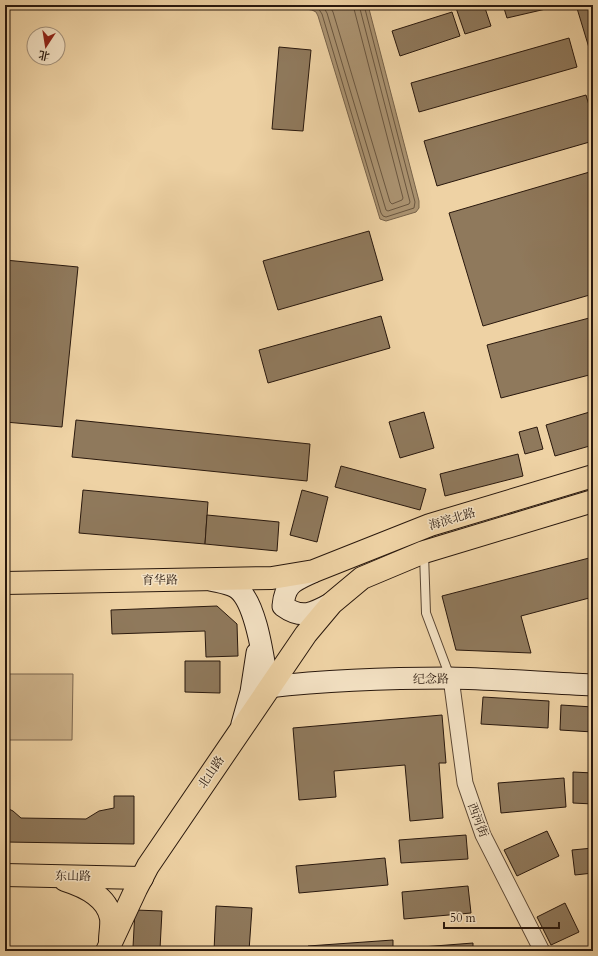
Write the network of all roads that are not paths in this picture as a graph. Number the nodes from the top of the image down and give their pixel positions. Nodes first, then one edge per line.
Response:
1 (593, 476) edge
2 (593, 500) edge
3 (424, 552) junction
4 (314, 571) junction
5 (208, 579) junction
6 (5, 582) edge
7 (332, 603) junction
8 (260, 638) junction
9 (451, 678) junction
10 (593, 685) edge
11 (268, 687) junction
12 (240, 729) junction
13 (5, 875) edge
14 (52, 876) junction
15 (142, 878) junction
16 (108, 949) edge
17 (542, 951) edge

1 - 4 main road, 海滨北路
2 - 3 main road, 海滨北路
3 - 7 main road, 海滨北路
3 - 9 lane
4 - 5 main road, 育华路
4 - 7 main road
5 - 6 main road, 育华路
5 - 8 main road
7 - 11 main road, 北山路
8 - 11 main road
8 - 12 main road
9 - 10 main road, 纪念路
9 - 11 main road, 纪念路
9 - 17 street, 西河街
11 - 12 main road, 北山路
12 - 15 main road, 北山路
13 - 14 main road, 东山路
14 - 15 main road, 东山路
14 - 16 main road
15 - 16 main road, 北山路

